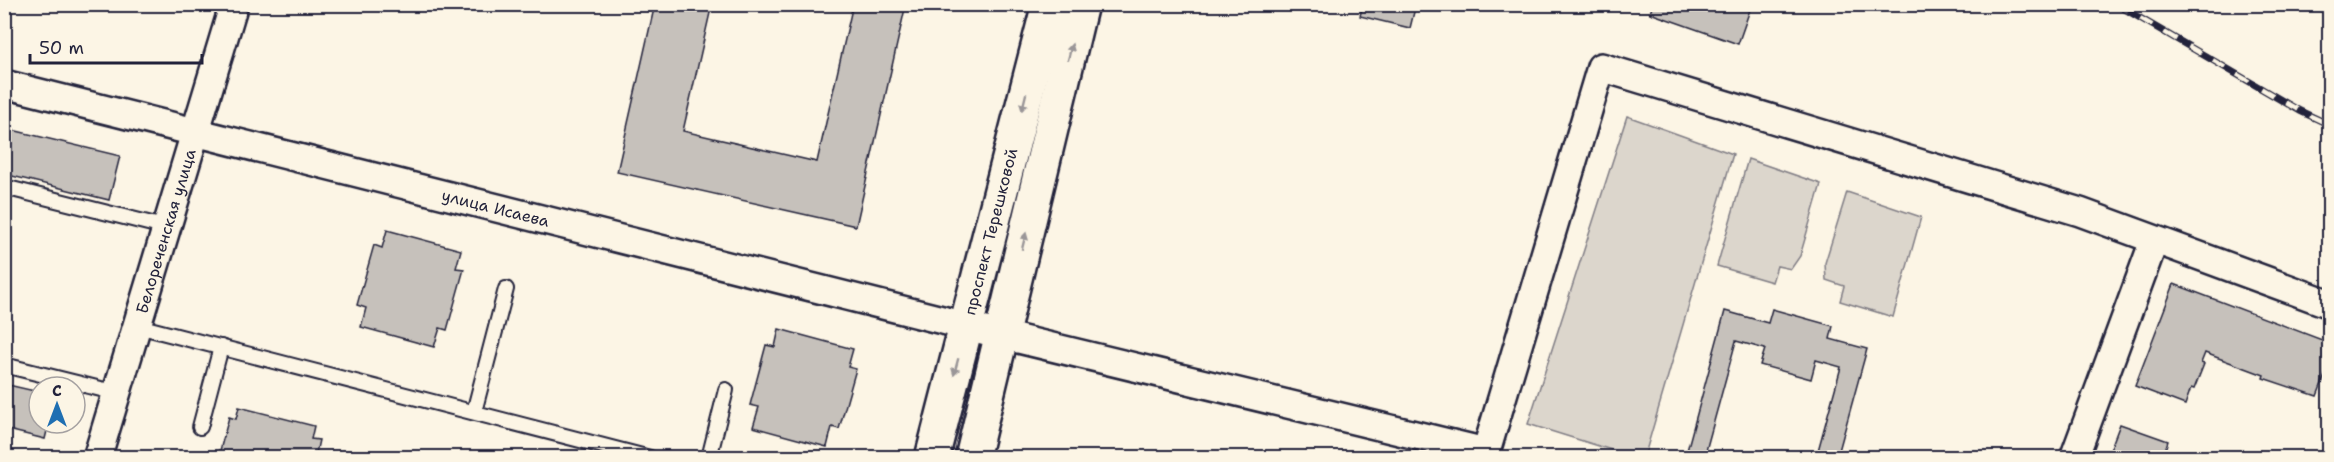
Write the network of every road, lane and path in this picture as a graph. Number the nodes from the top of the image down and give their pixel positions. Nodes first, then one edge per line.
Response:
1 (234, 4) edge
2 (1049, 4) edge
3 (1082, 4) edge
4 (4, 84) edge
5 (197, 133) junction
6 (4, 187) edge
7 (168, 228) junction
8 (2154, 241) junction
9 (506, 289) dead end
10 (2330, 304) edge
11 (138, 326) junction
12 (985, 331) junction
13 (221, 347) junction
14 (4, 365) edge
15 (726, 390) dead end
16 (117, 393) junction
17 (474, 412) junction
18 (200, 427) dead end
19 (614, 453) edge
20 (97, 458) edge
21 (650, 458) edge
22 (709, 458) edge
23 (932, 458) edge
24 (972, 458) edge
25 (2074, 458) edge

1 - 5 street, Белореченская улица
2 -> 12 main road, проспект Терешковой
12 -> 3 main road, проспект Терешковой
4 - 5 street, улица Исаева
5 - 7 street, Белореченская улица
5 - 12 street, улица Исаева
6 - 7 lane
7 - 11 street, Белореченская улица
8 - 10 street
8 - 12 street, улица Исаева
8 - 25 street
9 - 17 lane
11 - 13 lane
11 - 16 street, Белореченская улица
12 -> 23 main road, проспект Терешковой
12 - 24 main road, проспект Терешковой
13 - 17 lane
13 - 18 lane
14 - 16 lane
15 - 22 lane
16 - 20 street, Белореченская улица
17 - 19 lane
19 - 21 lane

